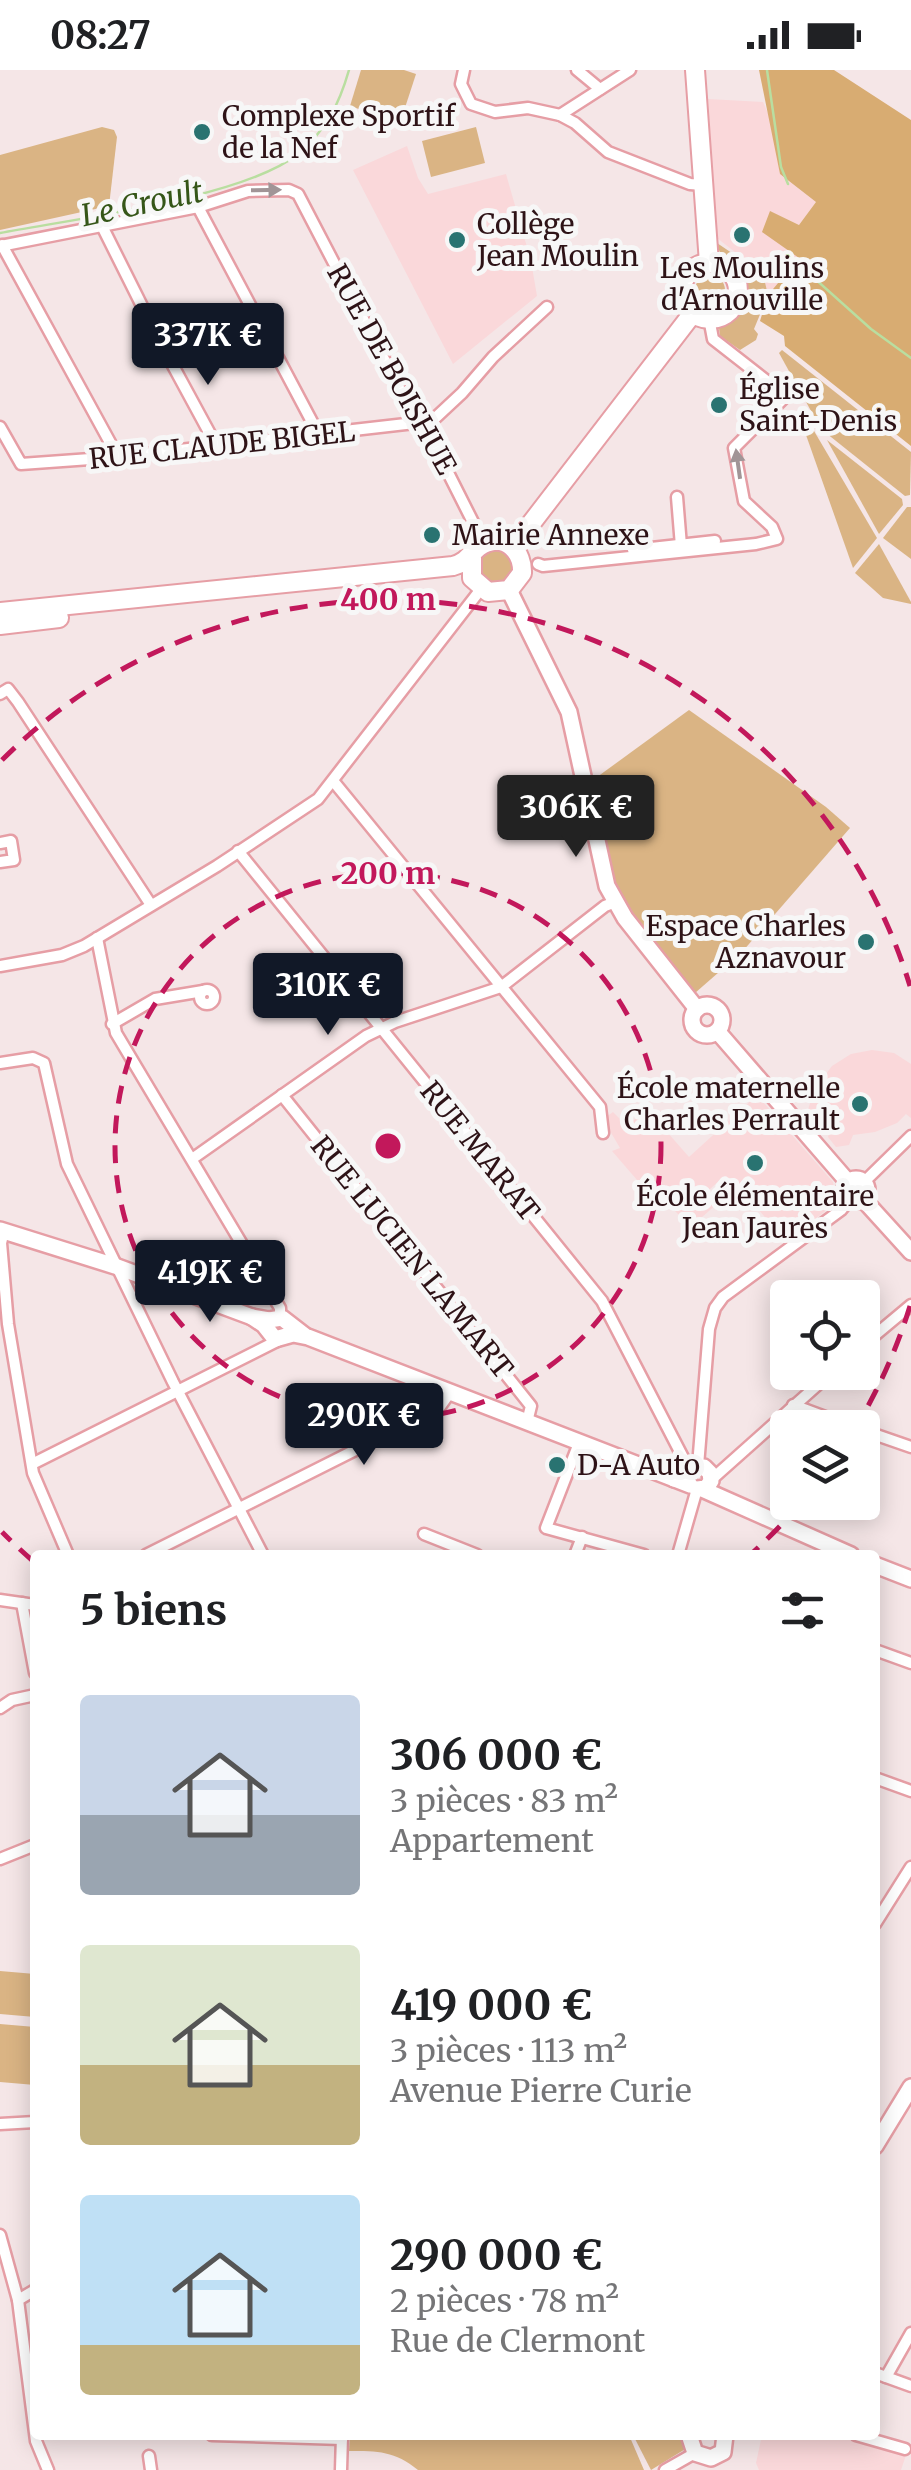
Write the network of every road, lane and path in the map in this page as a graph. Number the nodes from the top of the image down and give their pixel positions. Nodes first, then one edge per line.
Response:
1 (464, 70) edge
2 (577, 70) edge
3 (630, 70) edge
4 (695, 70) edge
5 (600, 89) junction
6 (560, 115) junction
7 (702, 185) junction
8 (198, 207) junction
9 (102, 226) junction
10 (1, 245) edge
11 (709, 262) junction
12 (546, 306) dead end
13 (701, 316) junction
14 (151, 324) junction
15 (164, 349) junction
16 (423, 423) junction
17 (0, 427) edge
18 (319, 435) junction
19 (216, 445) junction
20 (118, 457) junction
21 (678, 497) dead end
22 (512, 547) junction
23 (681, 548) junction
24 (478, 551) junction
25 (530, 565) junction
26 (477, 583) junction
27 (509, 590) junction
28 (0, 612) edge
29 (0, 624) edge
30 (0, 694) edge
31 (334, 782) junction
32 (0, 843) edge
33 (238, 852) junction
34 (0, 862) edge
35 (615, 902) junction
36 (151, 905) junction
37 (97, 938) junction
38 (0, 966) edge
39 (501, 986) junction
40 (203, 992) dead end
41 (112, 1024) junction
42 (380, 1028) junction
43 (0, 1064) edge
44 (282, 1095) junction
45 (602, 1133) dead end
46 (911, 1136) edge
47 (192, 1160) junction
48 (856, 1190) junction
49 (2, 1231) edge
50 (911, 1252) edge
51 (116, 1266) junction
52 (911, 1305) edge
53 (4, 1324) edge
54 (277, 1331) junction
55 (880, 1331) edge
56 (811, 1390) edge
57 (451, 1391) junction
58 (180, 1392) junction
59 (794, 1405) junction
60 (808, 1410) edge
61 (527, 1422) junction
62 (880, 1437) edge
63 (579, 1443) junction
64 (911, 1448) edge
65 (32, 1464) junction
66 (697, 1477) junction
67 (240, 1508) junction
68 (424, 1534) dead end
69 (582, 1537) junction
70 (66, 1550) edge
71 (156, 1550) edge
72 (261, 1550) edge
73 (464, 1550) edge
74 (577, 1550) edge
75 (627, 1550) edge
76 (679, 1550) edge
77 (839, 1550) edge
78 (880, 1567) edge
79 (911, 1579) edge
80 (0, 1600) edge
81 (22, 1603) junction
82 (30, 1604) edge
83 (30, 1647) edge
84 (880, 1652) edge
85 (911, 1663) edge
86 (30, 1696) edge
87 (0, 1708) edge
88 (880, 1780) edge
89 (911, 1791) edge
90 (30, 1847) edge
91 (0, 1859) edge
92 (911, 1867) edge
93 (880, 1916) edge
94 (911, 2087) edge
95 (30, 2122) edge
96 (0, 2124) edge
97 (880, 2138) edge
98 (0, 2234) edge
99 (30, 2293) edge
100 (18, 2300) junction
101 (911, 2334) edge
102 (30, 2364) edge
103 (880, 2375) edge
104 (911, 2386) edge
105 (36, 2440) edge
106 (342, 2440) edge
107 (724, 2440) edge
108 (874, 2440) edge
109 (905, 2449) dead end
110 (149, 2456) dead end
111 (706, 2460) edge
112 (48, 2470) edge
113 (151, 2470) edge
114 (341, 2470) edge
115 (665, 2470) edge

1 - 6 street
2 - 5 street
3 - 5 street
4 - 7 main road
5 - 6 street
6 - 7 street
7 - 11 main road
8 - 9 street
8 -> 16 street, RUE DE BOISHUE
8 - 18 street
9 - 10 street
9 - 14 street
10 - 20 street
11 - 13 main road
11 - 13 main road
12 - 16 street
13 - 22 main road
23 -> 13 street
14 - 15 street
14 - 15 street
15 - 19 street
16 - 18 street, RUE CLAUDE BIGEL
16 - 24 street, RUE DE BOISHUE
17 - 20 street, RUE CLAUDE BIGEL
18 - 19 street, RUE CLAUDE BIGEL
19 - 20 street, RUE CLAUDE BIGEL
21 - 23 street
22 - 24 main road
22 - 25 main road
23 - 25 street
24 - 26 main road
24 - 28 main road
25 - 27 main road
26 - 27 main road
26 - 29 main road
26 - 31 street
27 - 35 street
30 - 36 street
31 - 33 street
31 - 39 street
32 - 34 street
33 - 36 street
33 - 42 street, RUE MARAT
35 - 39 street
35 - 48 street
36 - 37 street
37 - 38 street
37 - 41 street
39 - 42 street
39 - 45 street
40 - 41 street
41 - 47 street
42 - 44 street
42 - 66 street, RUE MARAT
43 - 51 street
44 - 47 street
44 - 61 street, RUE LUCIEN LAMART
46 - 48 street
47 - 54 street
48 - 50 street
48 - 66 street
49 - 51 street
49 - 53 street
51 - 54 street
51 - 58 street
52 - 55 street
53 - 65 street
54 - 57 street
54 - 58 street
56 - 59 street
57 - 61 street
57 - 67 street
58 - 65 street
58 - 67 street
59 - 60 street
59 - 66 street
61 - 63 street
62 - 64 street
63 - 66 street
63 - 69 street
65 - 70 street
66 - 76 street
66 - 77 street
67 - 71 street
67 - 72 street
68 - 73 street
69 - 74 street
69 - 75 street
78 - 79 street
80 - 81 street
81 - 82 street
81 - 83 street
84 - 85 street
86 - 87 street
88 - 89 street
90 - 91 street
92 - 93 street
94 - 97 street
95 - 96 street
98 - 100 street
99 - 100 street
100 - 102 street
101 - 103 street
103 - 104 street
105 - 112 street
106 - 114 street
107 - 111 street
108 - 109 street
110 - 113 street
111 - 115 street

